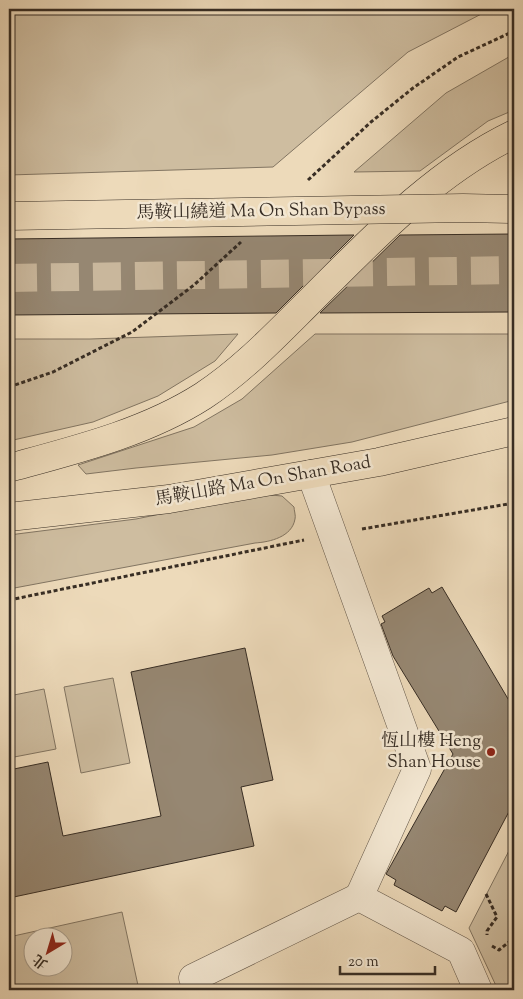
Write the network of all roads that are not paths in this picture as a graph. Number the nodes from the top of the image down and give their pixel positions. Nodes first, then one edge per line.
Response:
1 (514, 134) edge
2 (514, 209) edge
3 (9, 216) edge
4 (514, 430) edge
5 (9, 468) edge
6 (311, 474) junction
7 (9, 517) edge
8 (359, 897) junction
9 (193, 978) dead end
10 (478, 990) edge

1 - 5 main road
2 - 3 main road, 馬鞍山繞道 Ma On Shan Bypass, bridge
4 - 6 main road, 馬鞍山路 Ma On Shan Road
6 - 7 main road, 馬鞍山路 Ma On Shan Road
6 - 8 street
8 - 9 street
8 - 10 street

